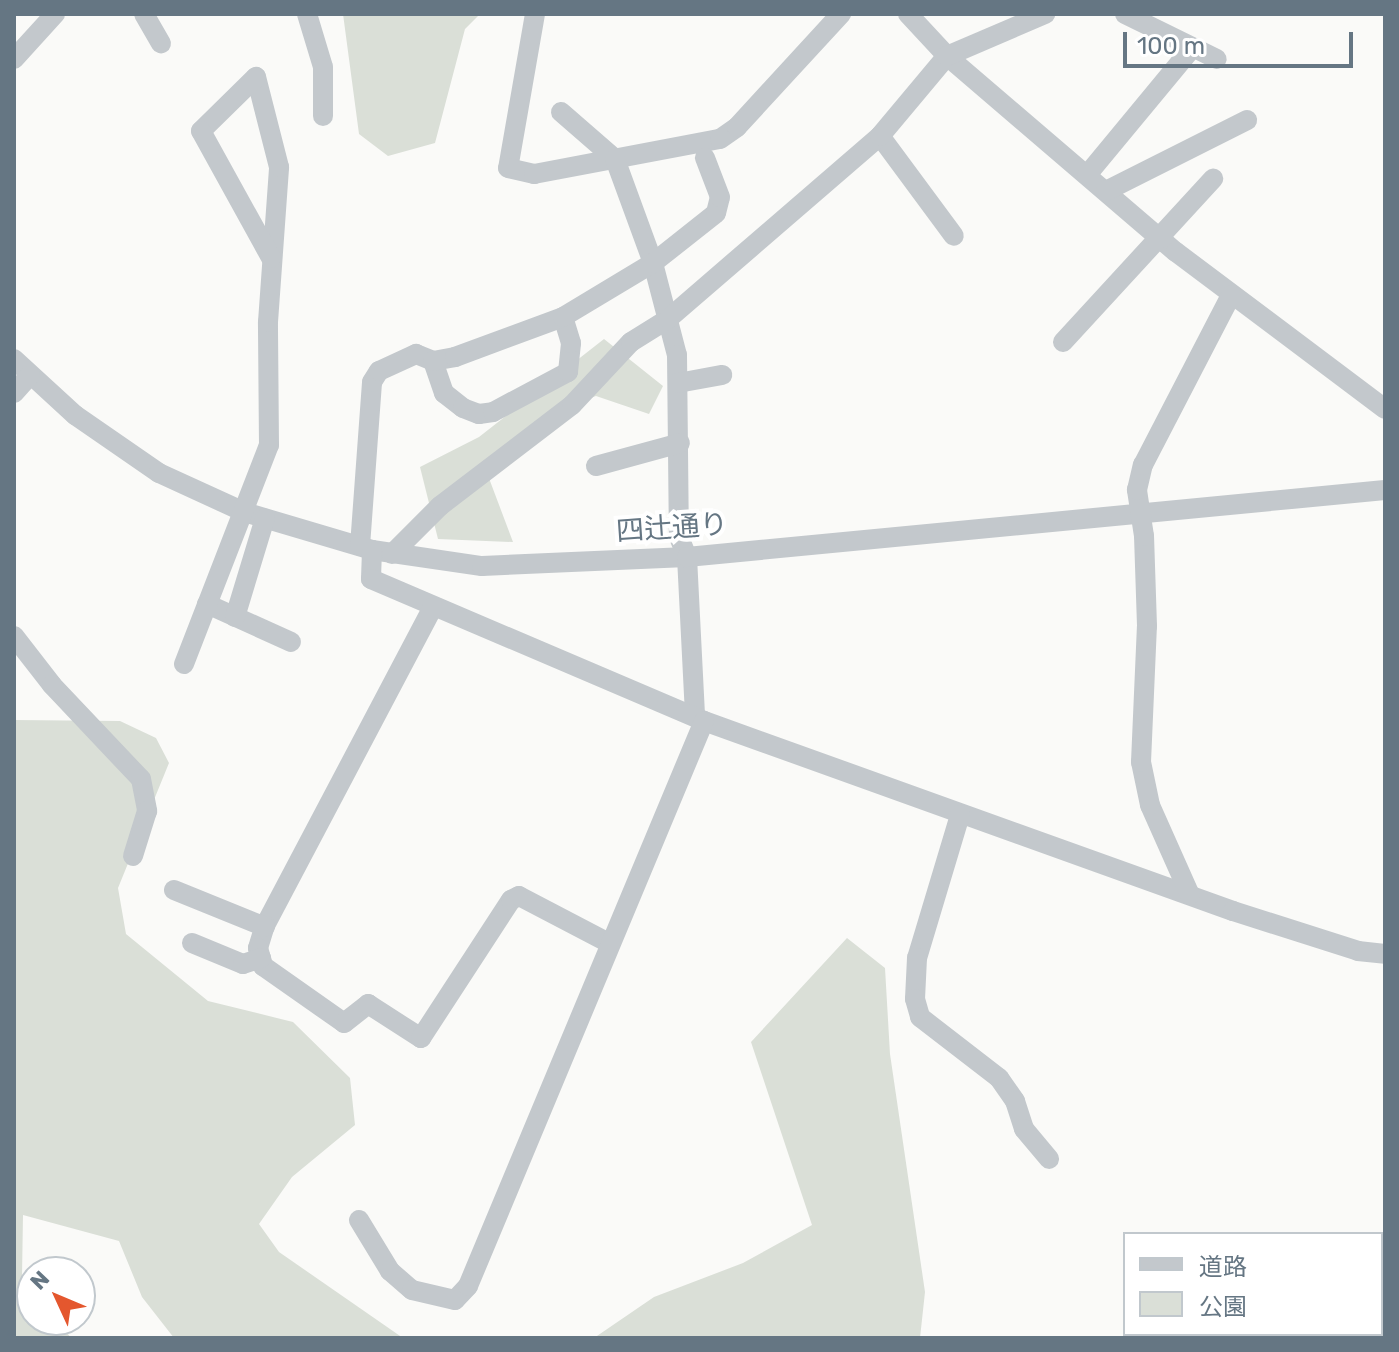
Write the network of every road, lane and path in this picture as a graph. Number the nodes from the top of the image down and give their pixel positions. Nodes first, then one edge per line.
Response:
1 (55, 14) edge
2 (144, 14) edge
3 (307, 14) edge
4 (535, 14) edge
5 (841, 14) edge
6 (908, 14) edge
7 (1045, 14) edge
8 (1125, 14) edge
9 (161, 43) dead end
10 (1192, 48) junction
11 (947, 56) junction
12 (14, 59) edge
13 (1217, 59) dead end
14 (561, 112) dead end
15 (323, 116) dead end
16 (1247, 120) dead end
17 (880, 136) junction
18 (705, 158) dead end
19 (615, 159) junction
20 (1087, 175) junction
21 (1213, 179) dead end
22 (1106, 191) junction
23 (954, 236) dead end
24 (1159, 238) junction
25 (271, 258) junction
26 (653, 263) junction
27 (1231, 295) junction
28 (563, 317) junction
29 (668, 319) junction
30 (1063, 342) dead end
31 (14, 359) edge
32 (433, 361) junction
33 (30, 375) junction
34 (722, 375) dead end
35 (678, 383) junction
36 (14, 393) edge
37 (1385, 409) edge
38 (680, 443) junction
39 (596, 466) dead end
40 (1385, 490) edge
41 (244, 512) junction
42 (1141, 512) junction
43 (265, 518) junction
44 (375, 550) junction
45 (687, 557) junction
46 (207, 604) junction
47 (433, 607) junction
48 (235, 617) junction
49 (14, 636) edge
50 (291, 642) dead end
51 (184, 664) dead end
52 (699, 719) junction
53 (960, 815) junction
54 (133, 856) dead end
55 (174, 890) dead end
56 (1190, 895) junction
57 (265, 927) junction
58 (192, 943) dead end
59 (609, 943) junction
60 (1385, 954) edge
61 (261, 958) junction
62 (1049, 1159) dead end
63 (359, 1220) dead end

1 - 12 street
2 - 9 street
3 - 15 street
4 - 19 street
5 - 19 street
6 - 11 street
7 - 11 street
8 - 10 street
10 - 13 street
10 - 20 street
11 - 17 street
11 - 20 street
14 - 19 street
16 - 22 street
17 - 23 street
17 - 29 street
18 - 26 street
19 - 26 street
20 - 22 street
21 - 24 street
22 - 24 street
24 - 27 street
24 - 30 street
25 - 25 street
25 - 41 street
26 - 28 street
26 - 29 street
27 - 37 street
27 - 42 street
28 - 32 street
28 - 32 street
29 - 35 street
29 - 44 street
31 - 33 street, 四辻通り
32 - 44 street
33 - 36 street
33 - 41 street, 四辻通り
34 - 35 street
35 - 38 street
38 - 39 street
38 - 45 street
40 - 42 street, 四辻通り
41 - 43 street, 四辻通り
41 - 46 street
42 - 45 street, 四辻通り
42 - 56 street
43 - 44 street, 四辻通り
43 - 48 street
44 - 45 street, 四辻通り
44 - 47 street
45 - 52 street
46 - 48 street
46 - 51 street
47 - 52 street
47 - 57 street
48 - 50 street
49 - 54 street
52 - 53 street
52 - 59 street
53 - 56 street
53 - 62 street
55 - 57 street
56 - 60 street
57 - 61 street
58 - 61 street
59 - 61 street
59 - 63 street

